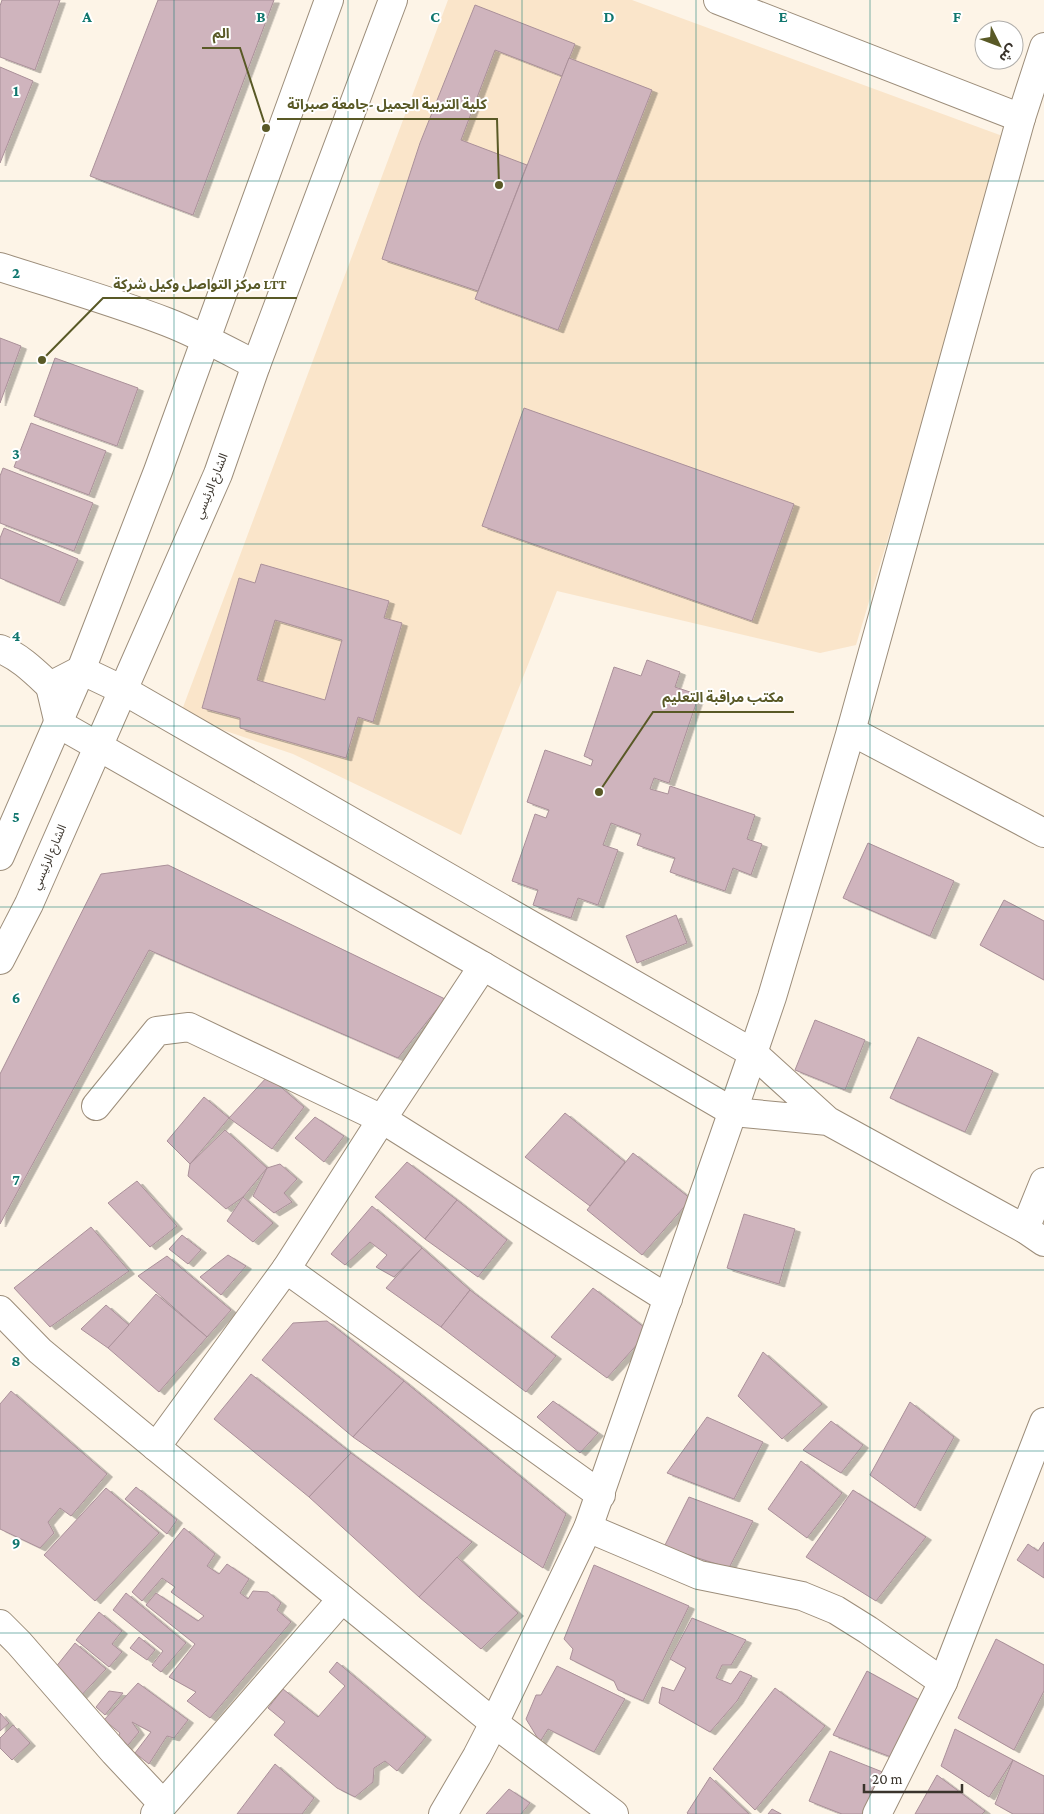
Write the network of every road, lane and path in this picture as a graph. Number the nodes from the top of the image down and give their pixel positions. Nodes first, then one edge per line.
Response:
1 (329, 0) edge
2 (393, 0) edge
3 (718, 0) edge
4 (1044, 47) edge
5 (1021, 118) junction
6 (0, 267) edge
7 (206, 339) junction
8 (256, 365) junction
9 (0, 649) edge
10 (81, 670) junction
11 (50, 686) junction
12 (123, 690) junction
13 (59, 724) junction
14 (851, 731) junction
15 (96, 747) junction
16 (1044, 833) edge
17 (0, 856) edge
18 (0, 960) edge
19 (484, 966) junction
20 (753, 1053) junction
21 (96, 1106) dead end
22 (733, 1112) junction
23 (382, 1119) junction
24 (828, 1121) junction
25 (1044, 1182) edge
26 (1034, 1236) edge
27 (286, 1269) junction
28 (668, 1299) junction
29 (0, 1310) edge
30 (1044, 1422) edge
31 (156, 1447) junction
32 (601, 1494) junction
33 (588, 1528) junction
34 (342, 1599) junction
35 (0, 1624) edge
36 (943, 1682) junction
37 (494, 1723) junction
38 (159, 1809) edge
39 (443, 1814) edge
40 (614, 1814) edge
41 (876, 1814) edge

1 - 7 street
2 - 8 street, الشارع الرئيسي
3 - 5 street
4 - 5 street
5 - 14 street
6 - 7 street
7 - 8 street
7 - 10 street
8 - 12 street, الشارع الرئيسي
9 - 11 street
10 - 11 street
10 - 12 street
10 - 13 street
11 - 13 street
12 - 15 street, الشارع الرئيسي
12 - 20 street
13 - 15 street
13 - 17 street
14 - 16 street
14 - 20 street
15 - 18 street, الشارع الرئيسي
15 - 19 street
19 - 22 street
19 - 23 street
20 - 22 street
20 - 24 street
21 - 23 street
22 - 24 street
22 - 28 street
23 - 27 street
23 - 28 street
24 - 26 street
25 - 26 street
27 - 31 street
27 - 32 street
28 - 32 street
29 - 31 street
30 - 36 street
31 - 34 street
32 - 33 street
33 - 36 street
33 - 37 street
34 - 37 street
34 - 38 street
35 - 38 street
36 - 41 street
37 - 39 street
37 - 40 street

